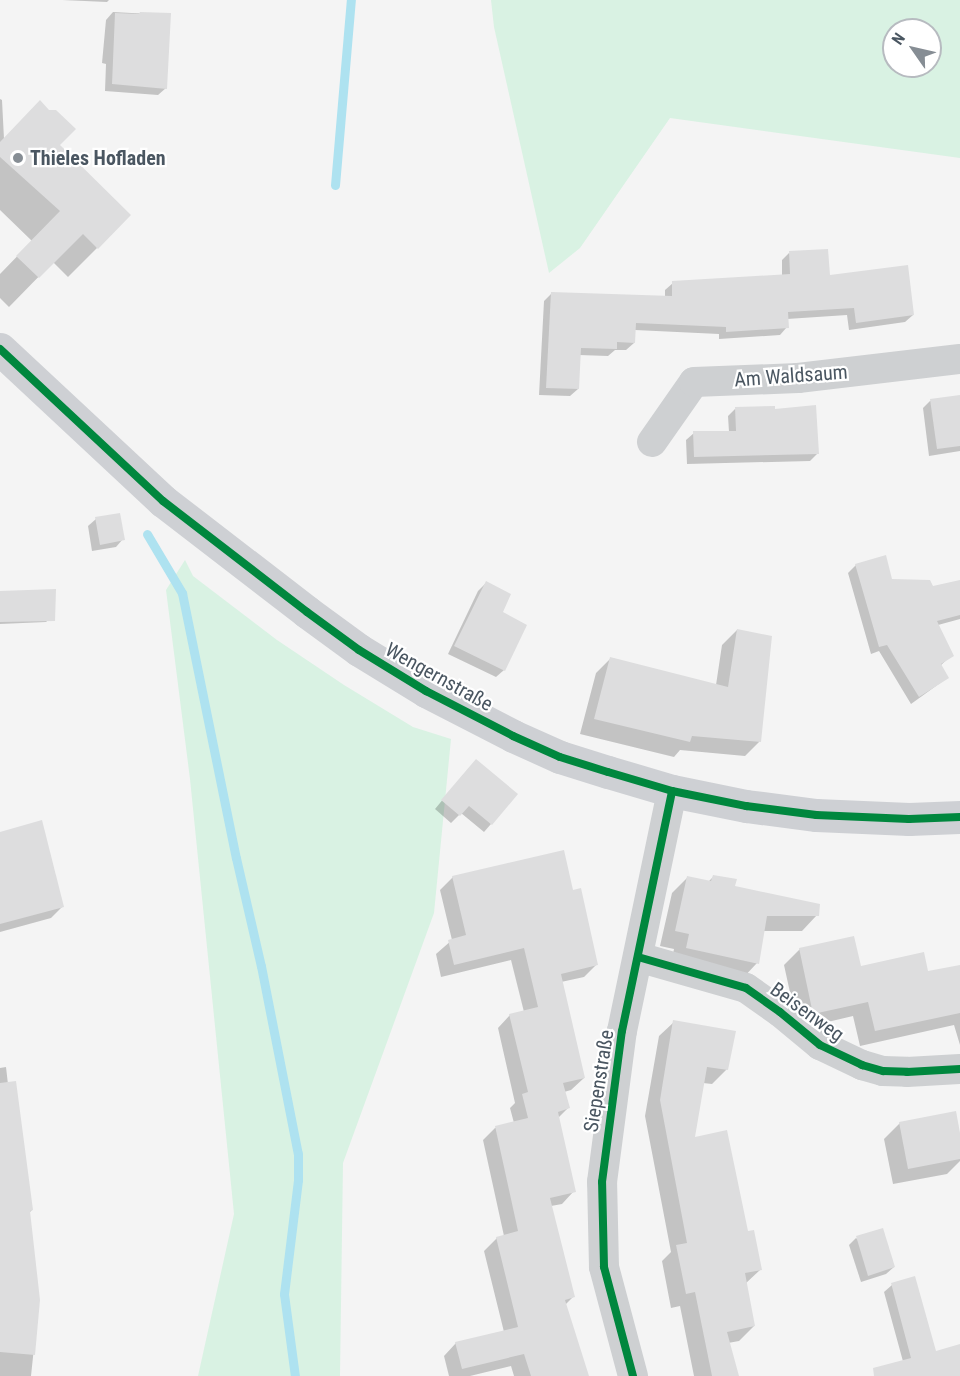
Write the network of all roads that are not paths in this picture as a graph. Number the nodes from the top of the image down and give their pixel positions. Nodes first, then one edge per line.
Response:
1 (0, 350) edge
2 (960, 359) edge
3 (652, 442) dead end
4 (672, 791) junction
5 (960, 817) edge
6 (638, 957) junction
7 (960, 1069) edge
8 (633, 1376) edge

1 - 4 main road, Wengernstraße
2 - 3 street, Am Waldsaum
4 - 5 main road, Wengernstraße
4 - 6 street, Siepenstraße
6 - 7 street, Beisenweg
6 - 8 street, Siepenstraße

